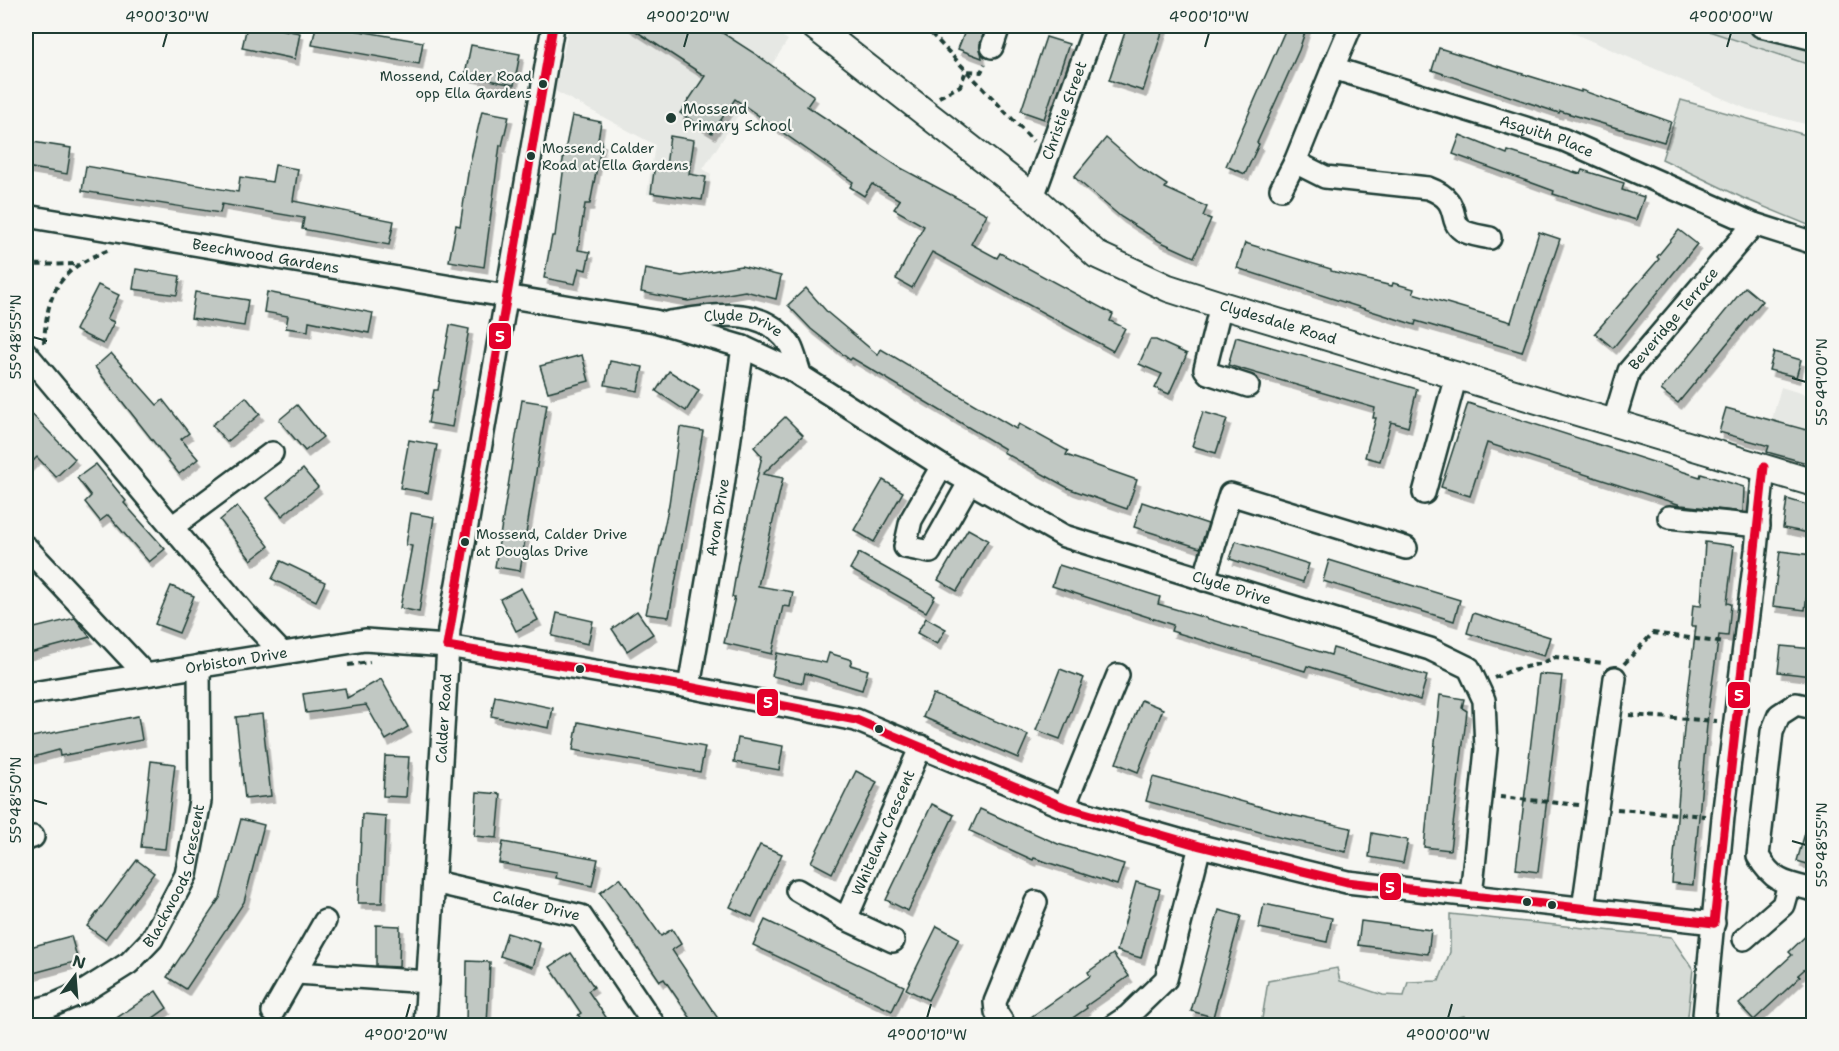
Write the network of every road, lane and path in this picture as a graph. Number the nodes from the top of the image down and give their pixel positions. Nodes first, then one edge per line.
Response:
1 (552, 26) edge
2 (814, 26) edge
3 (924, 26) edge
4 (999, 26) edge
5 (1095, 26) edge
6 (1761, 26) edge
7 (1350, 28) dead end
8 (1814, 39) edge
9 (992, 47) joint
10 (1333, 68) junction
11 (966, 71) junction
12 (916, 105) junction
13 (1048, 157) junction
14 (1295, 162) junction
15 (1281, 189) dead end
16 (1034, 197) junction
17 (26, 216) edge
18 (1754, 224) junction
19 (1490, 238) dead end
20 (1814, 243) edge
21 (113, 249) dead end
22 (78, 264) junction
23 (26, 265) edge
24 (505, 296) junction
25 (1221, 306) junction
26 (655, 321) junction
27 (743, 347) junction
28 (26, 353) edge
29 (43, 374) junction
30 (801, 376) junction
31 (1456, 376) junction
32 (1248, 386) dead end
33 (1613, 424) junction
34 (272, 453) dead end
35 (942, 466) junction
36 (1764, 467) junction
37 (969, 483) junction
38 (1814, 483) edge
39 (1424, 493) dead end
40 (1669, 517) dead end
41 (1759, 526) junction
42 (172, 527) junction
43 (26, 547) edge
44 (1406, 548) dead end
45 (1204, 580) junction
46 (1744, 645) junction
47 (447, 646) junction
48 (281, 652) junction
49 (376, 661) dead end
50 (199, 666) junction
51 (344, 666) dead end
52 (1616, 669) junction
53 (145, 674) junction
54 (1118, 675) dead end
55 (689, 687) junction
56 (1478, 687) junction
57 (26, 694) edge
58 (1814, 708) edge
59 (1610, 713) junction
60 (1734, 722) junction
61 (921, 746) junction
62 (1064, 807) junction
63 (1200, 846) junction
64 (434, 882) junction
65 (1789, 884) junction
66 (796, 890) dead end
67 (1814, 890) edge
68 (1471, 896) junction
69 (1036, 902) dead end
70 (1582, 909) junction
71 (846, 920) junction
72 (325, 921) dead end
73 (1714, 923) junction
74 (1744, 939) dead end
75 (892, 941) dead end
76 (297, 973) junction
77 (428, 982) junction
78 (26, 1012) edge
79 (273, 1012) dead end
80 (426, 1026) edge
81 (655, 1026) edge
82 (1005, 1026) edge
83 (1113, 1026) edge
84 (1703, 1026) edge

1 - 24 street, Calder Road
2 - 12 main road, Clydesdale Road
3 - 11 path
4 - 9 street
5 - 13 street, Christie Street
6 - 8 street
7 - 10 street
9 - 11 path
10 - 14 street
10 - 18 street, Asquith Place
11 - 12 path
11 - 13 path
12 - 16 main road, Clydesdale Road
13 - 16 street, Christie Street
14 - 15 street
14 - 19 street
16 - 25 main road, Clydesdale Road
17 - 24 street, Beechwood Gardens
18 - 20 street, Asquith Place
18 - 33 street, Beveridge Terrace
21 - 22 path
22 - 23 path
22 - 29 path
24 - 26 street, Clyde Drive
24 - 47 street, Calder Road
25 - 31 main road, Clydesdale Road
25 - 32 street
26 - 27 street, Clyde Drive
26 - 30 street, Clyde Drive
27 - 30 street, Clyde Drive
27 - 55 street, Avon Drive
28 - 29 street
29 - 42 street
30 - 35 street, Clyde Drive
31 - 33 main road, Clydesdale Road
31 - 39 street
33 - 36 main road, Clydesdale Road
34 - 42 street
35 - 37 street, Clyde Drive
35 - 37 street
36 - 38 main road, Clydesdale Road
36 - 41 street
37 - 45 street, Clyde Drive
40 - 41 street
41 - 46 street
42 - 48 street
43 - 53 street
44 - 45 street
45 - 56 street, Clyde Drive
46 - 52 path
46 - 60 street
47 - 48 street, Orbiston Drive
47 - 55 street, Orbiston Drive
47 - 64 street, Calder Road
48 - 50 street, Orbiston Drive
49 - 51 path
50 - 53 street, Orbiston Drive
50 - 78 street, Blackwoods Crescent
52 - 56 path
52 - 59 street
53 - 57 street, Orbiston Drive
54 - 62 street
55 - 61 street, Orbiston Drive
56 - 68 street, Clyde Drive
58 - 65 street
59 - 60 path
59 - 70 street
60 - 73 street
61 - 62 street, Orbiston Drive
61 - 71 street, Whitelaw Crescent
62 - 63 street, Orbiston Drive
63 - 68 street, Orbiston Drive
63 - 83 street
64 - 77 street, Calder Road
64 - 81 street, Calder Drive
65 - 67 street
65 - 74 street
66 - 71 street
68 - 70 street, Orbiston Drive
69 - 82 street
70 - 73 street, Orbiston Drive
71 - 75 street
72 - 76 street
73 - 84 street
76 - 77 street
76 - 79 street
77 - 80 street, Calder Road

